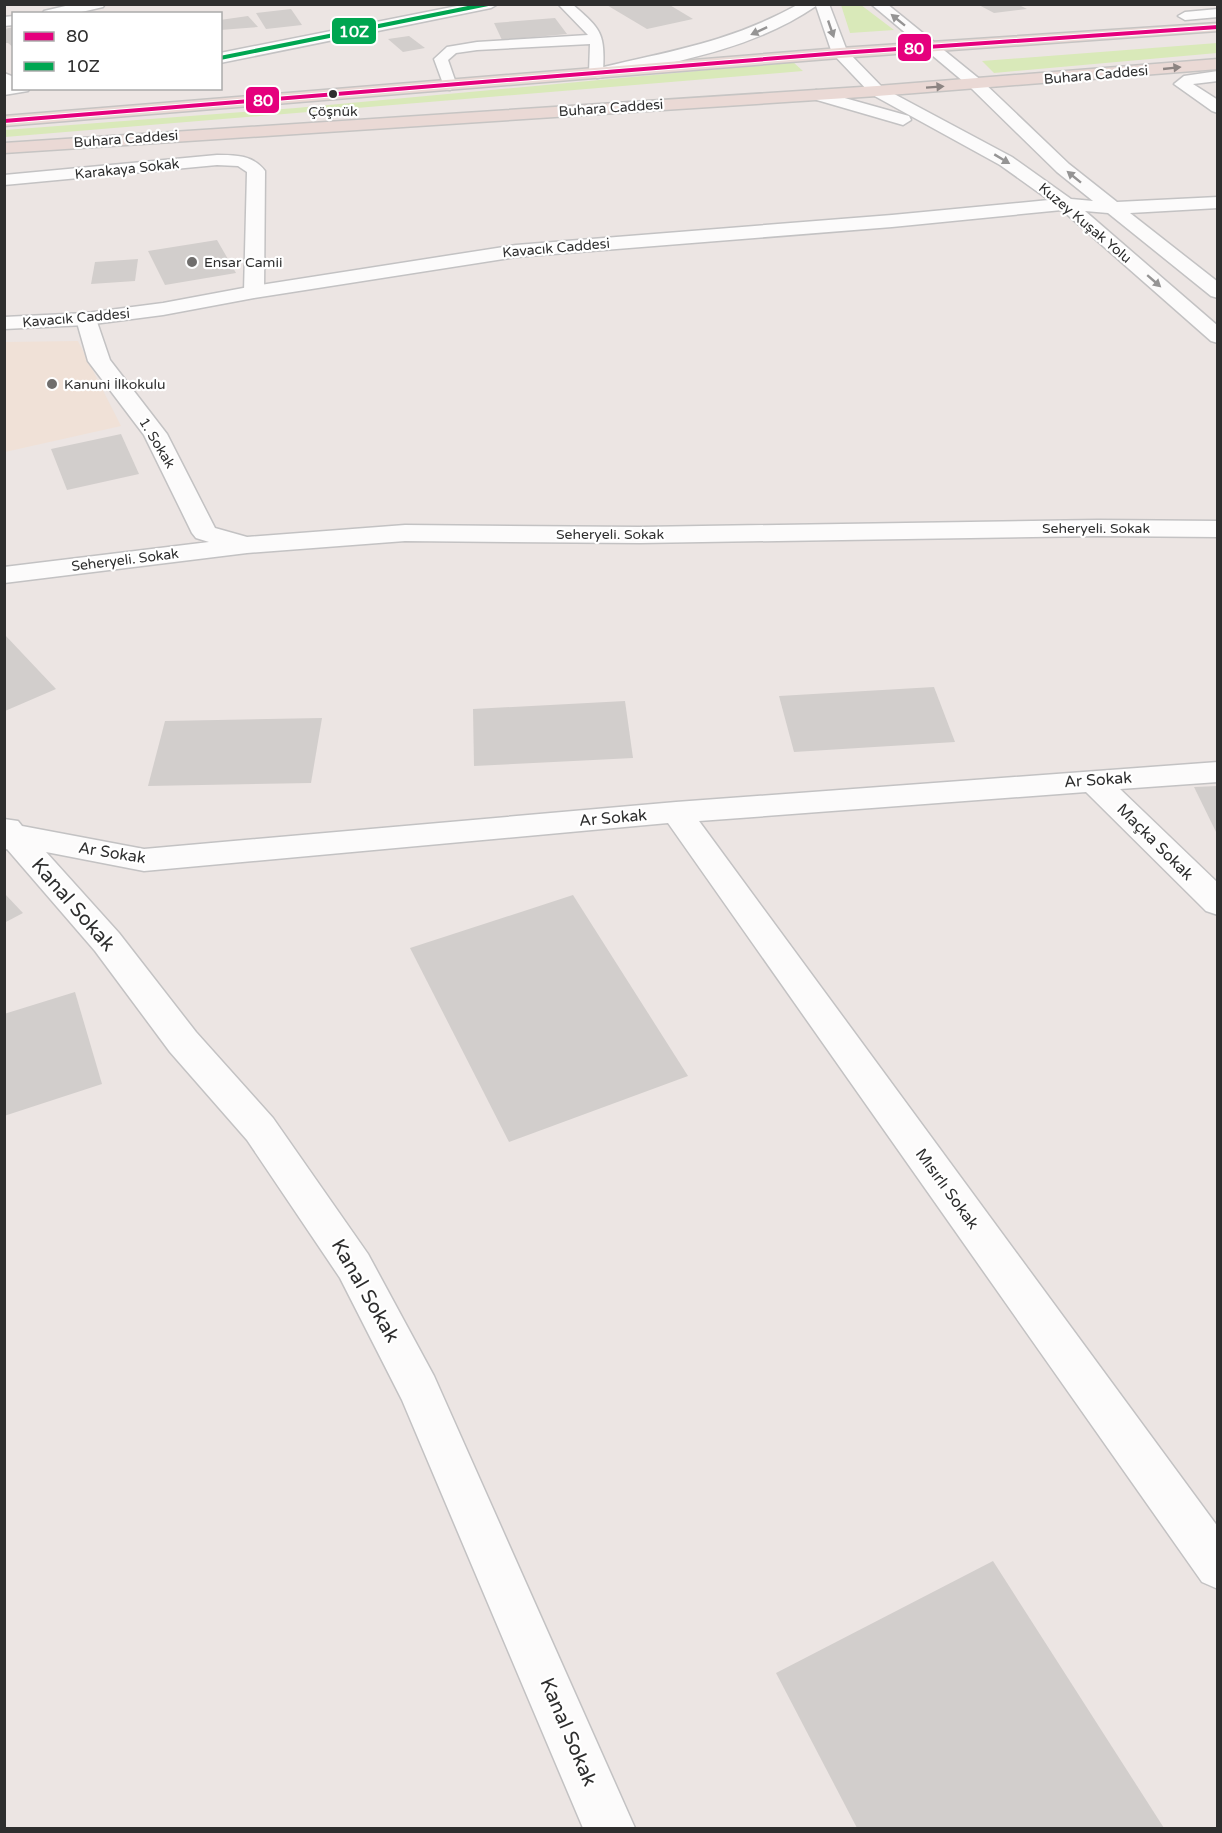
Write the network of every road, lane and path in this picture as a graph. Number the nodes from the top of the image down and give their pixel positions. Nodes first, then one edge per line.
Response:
1 (98, 4) edge
2 (491, 4) edge
3 (564, 4) edge
4 (810, 4) edge
5 (822, 4) edge
6 (878, 4) edge
7 (473, 6) edge
8 (792, 10) edge
9 (59, 12) edge
10 (1218, 14) edge
11 (1185, 16) dead end
12 (1218, 27) edge
13 (1218, 38) edge
14 (597, 39) junction
15 (930, 46) junction
16 (840, 53) junction
17 (813, 55) junction
18 (967, 56) junction
19 (222, 58) edge
20 (944, 58) junction
21 (926, 63) dead end
22 (1218, 64) edge
23 (828, 72) dead end
24 (596, 73) junction
25 (1218, 76) edge
26 (999, 82) junction
27 (976, 84) junction
28 (871, 85) junction
29 (450, 86) junction
30 (816, 94) junction
31 (1218, 108) edge
32 (4, 121) edge
33 (161, 137) junction
34 (976, 145) junction
35 (4, 148) edge
36 (4, 180) edge
37 (1218, 202) edge
38 (1066, 204) junction
39 (1112, 208) junction
40 (254, 292) junction
41 (1218, 292) edge
42 (86, 319) junction
43 (4, 323) edge
44 (1218, 337) edge
45 (1218, 528) edge
46 (247, 545) junction
47 (4, 575) edge
48 (1218, 772) edge
49 (1093, 781) junction
50 (676, 812) junction
51 (7, 833) edge
52 (1218, 903) edge
53 (1218, 1566) edge
54 (609, 1828) edge

1 - 9 street
2 - 7 street
3 - 14 lane
4 - 8 street
5 -> 16 street
15 -> 6 street, Kuzey Kuşak Yolu
7 - 19 street
8 -> 24 street
10 - 11 street
12 - 15 highway
13 - 18 highway
14 - 24 lane
14 - 29 lane
15 - 16 highway
15 - 20 street, Kuzey Kuşak Yolu
15 - 28 highway
16 - 17 highway
16 - 28 street, Kuzey Kuşak Yolu
17 - 23 highway
17 - 24 highway
18 - 20 highway
18 - 26 highway
20 - 21 highway
20 - 27 street, Kuzey Kuşak Yolu
26 -> 22 highway, Buhara Caddesi
24 - 29 highway
25 - 31 street
26 - 27 highway, Buhara Caddesi
28 -> 27 highway, Buhara Caddesi
39 -> 27 street, Kuzey Kuşak Yolu
28 - 30 highway, Buhara Caddesi
28 - 33 highway
28 - 34 street, Kuzey Kuşak Yolu
29 - 32 highway
30 - 33 highway, Buhara Caddesi
30 - 34 street
33 - 35 highway, Buhara Caddesi
34 -> 38 street, Kuzey Kuşak Yolu
36 - 40 street, Karakaya Sokak
37 - 39 street, Kavacık Caddesi
38 - 39 street, Kavacık Caddesi
38 - 40 street, Kavacık Caddesi
38 -> 44 street, Kuzey Kuşak Yolu
39 - 41 street, Kuzey Kuşak Yolu
40 - 42 street, Kavacık Caddesi
42 - 43 street, Kavacık Caddesi
42 - 46 street, 1. Sokak
45 - 46 street, Seheryeli. Sokak
46 - 47 street, Seheryeli. Sokak
48 - 49 street, Ar Sokak
49 - 50 street, Ar Sokak
49 - 52 street, Maçka Sokak
50 - 51 street, Ar Sokak
50 - 53 street, Mısırlı Sokak
51 - 54 street, Kanal Sokak

